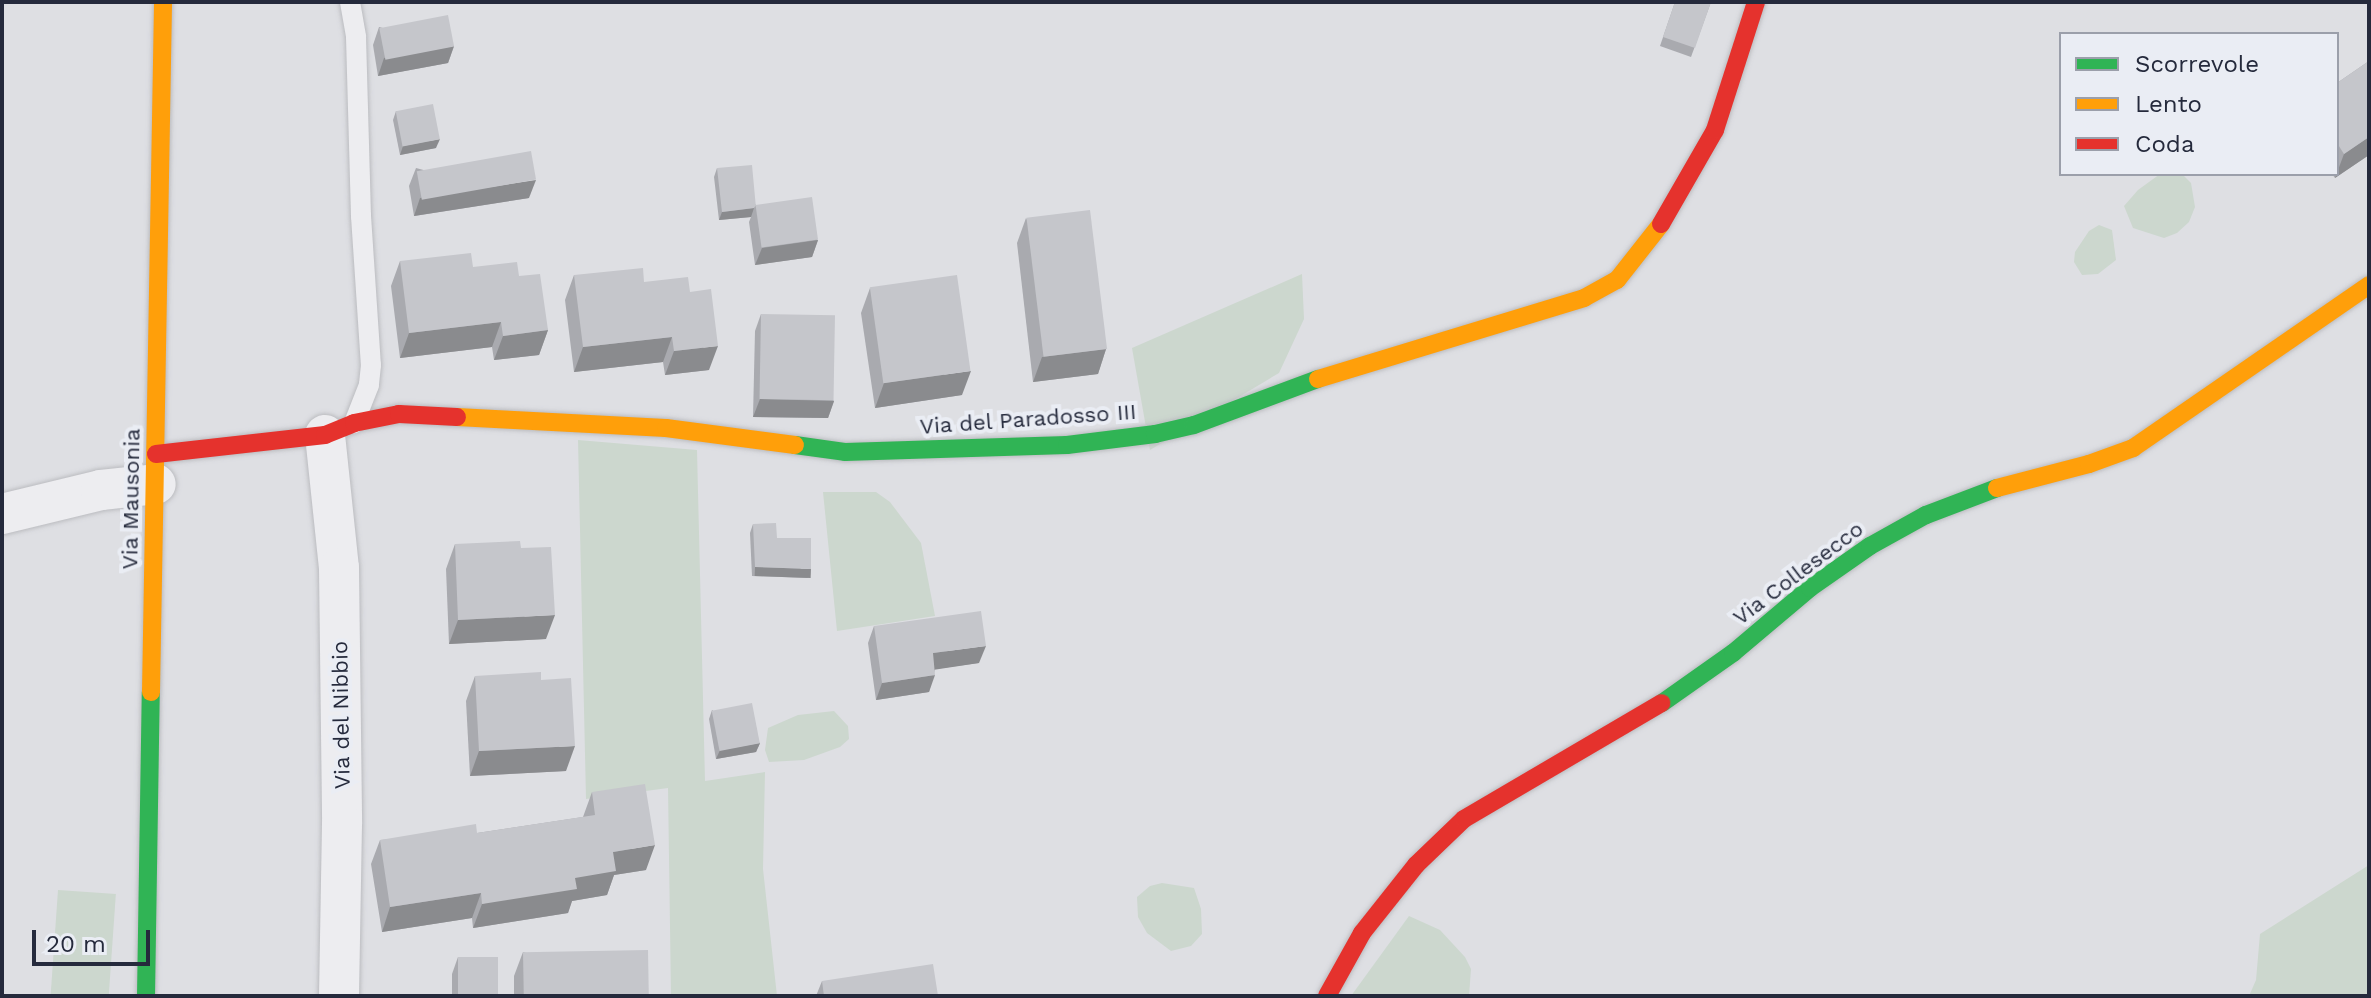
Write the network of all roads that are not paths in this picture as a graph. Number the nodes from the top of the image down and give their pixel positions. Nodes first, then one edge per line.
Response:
1 (163, 2) edge
2 (350, 2) edge
3 (1756, 2) edge
4 (2369, 285) edge
5 (340, 429) junction
6 (156, 469) junction
7 (2, 514) edge
8 (146, 996) edge
9 (339, 996) edge
10 (1327, 996) edge

1 - 6 street, Via Mausonia
2 - 5 lane
3 - 5 street, Via del Paradosso III
4 - 10 street, Via Collesecco
5 - 6 street, Via del Paradosso III
5 - 9 street, Via del Nibbio
6 - 7 street
6 - 8 street, Via Mausonia

